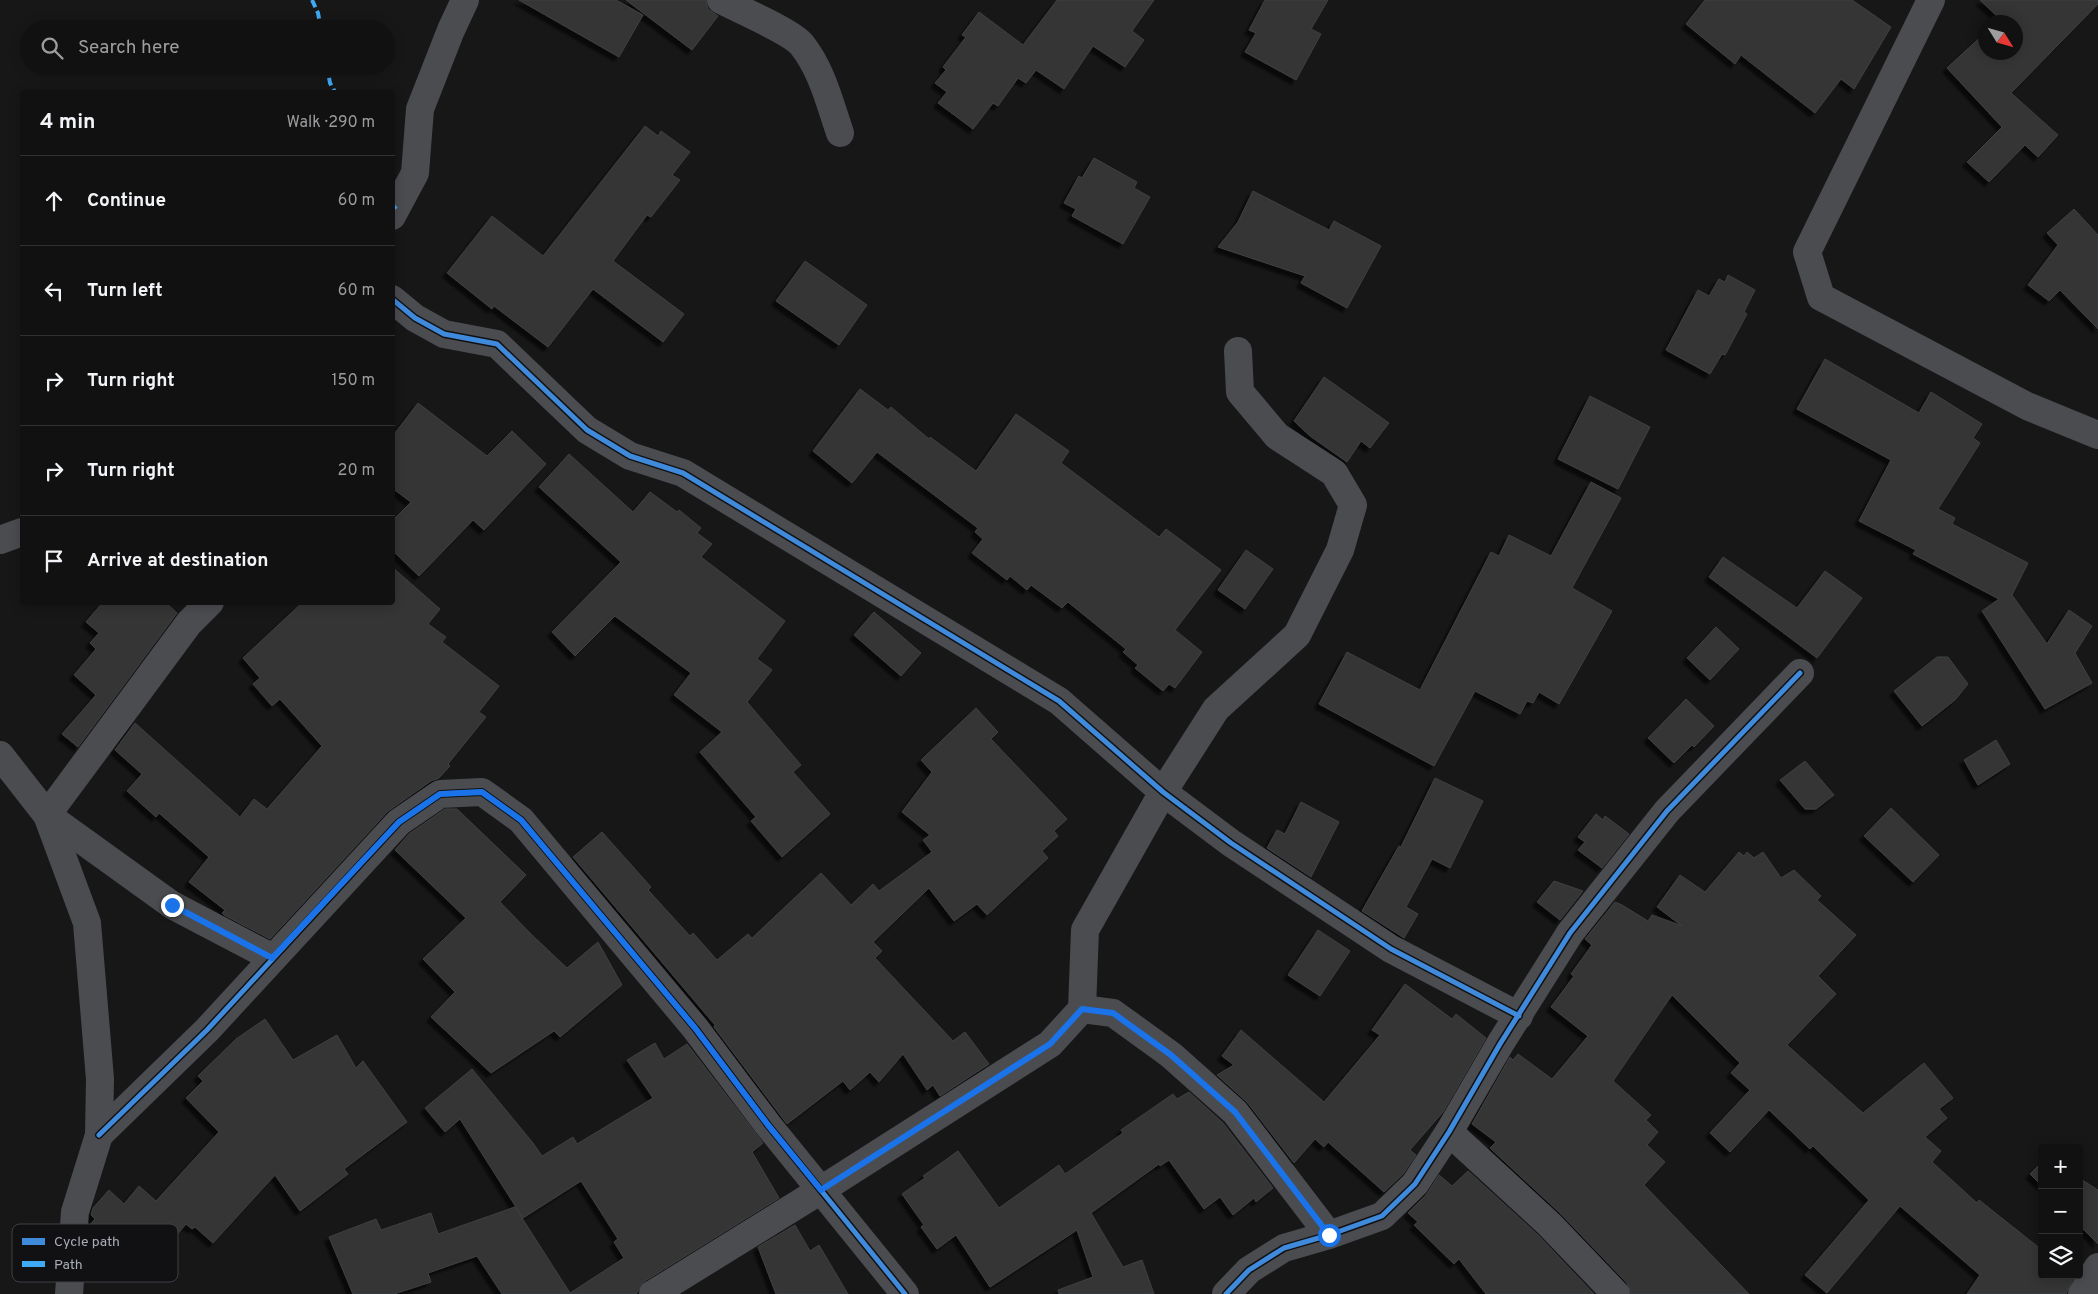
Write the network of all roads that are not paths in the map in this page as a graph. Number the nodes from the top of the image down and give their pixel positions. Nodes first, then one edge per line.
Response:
1 (465, 0) edge
2 (721, 0) edge
3 (1931, 0) edge
4 (840, 133) dead end
5 (395, 211) edge
6 (395, 301) edge
7 (1238, 352) dead end
8 (2098, 435) edge
9 (20, 533) edge
10 (0, 540) edge
11 (207, 605) edge
12 (1800, 673) dead end
13 (0, 755) edge
14 (1163, 792) junction
15 (47, 815) junction
16 (272, 958) junction
17 (1082, 1009) junction
18 (1519, 1016) junction
19 (1449, 1132) junction
20 (99, 1136) junction
21 (821, 1190) junction
22 (74, 1224) edge
23 (1329, 1235) junction
24 (2098, 1267) edge
25 (653, 1294) edge
26 (905, 1294) edge
27 (1226, 1294) edge
28 (1616, 1294) edge
29 (2082, 1294) edge

1 - 5 street
2 - 4 street
3 - 8 street
6 - 14 street
7 - 14 street
9 - 10 street
11 - 15 street
12 - 18 street
13 - 15 street
14 - 17 street
14 - 18 street
15 - 16 street
15 - 20 street
16 - 20 street
16 - 21 street
17 - 21 street
17 - 23 street
18 - 19 street
19 - 23 street
19 - 28 street
20 - 22 street
21 - 25 street
21 - 26 street
23 - 27 street
24 - 29 street

